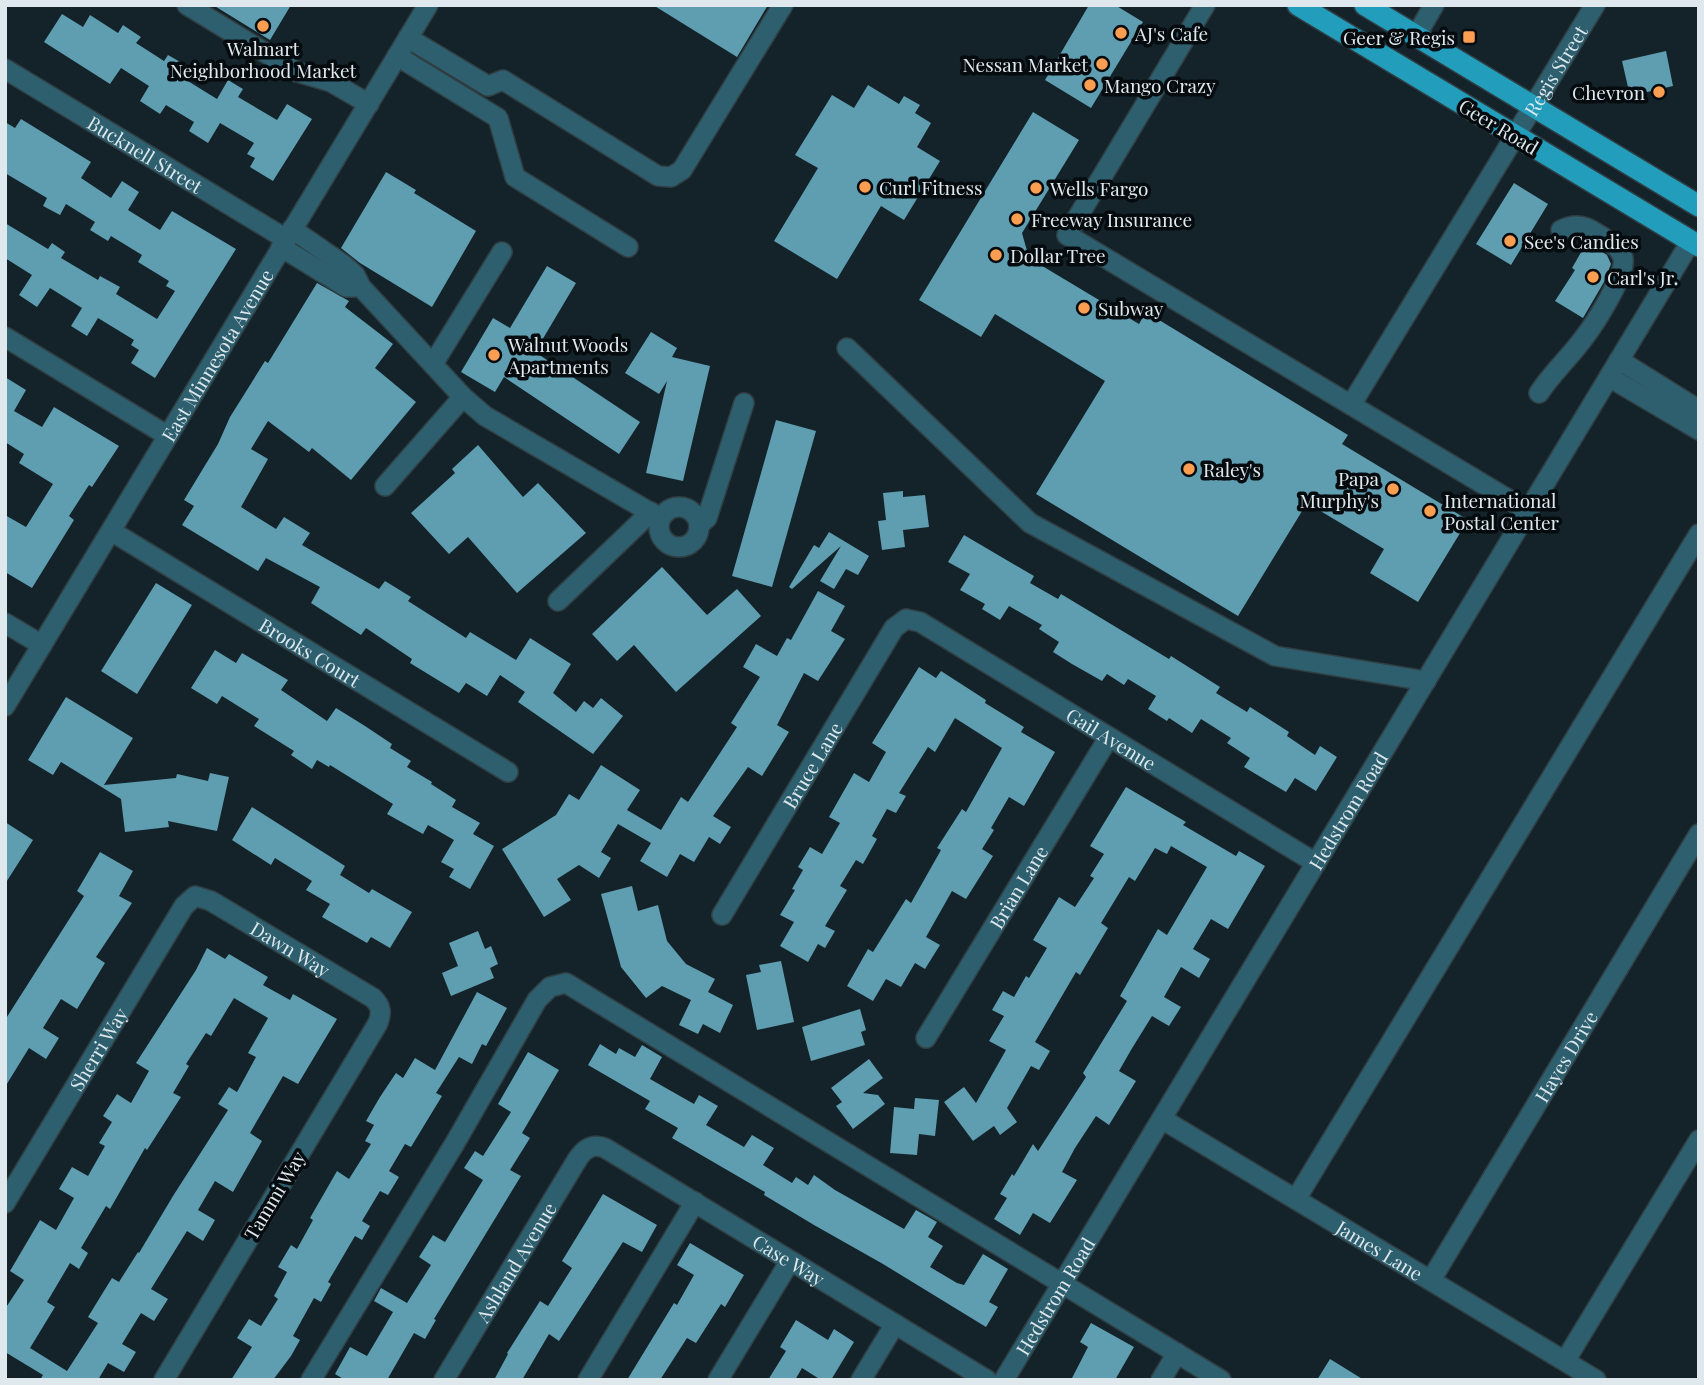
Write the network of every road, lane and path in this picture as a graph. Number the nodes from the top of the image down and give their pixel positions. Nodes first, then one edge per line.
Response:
1 (187, 5) edge
2 (428, 5) edge
3 (783, 5) edge
4 (1205, 5) edge
5 (1298, 5) edge
6 (1365, 5) edge
7 (1434, 5) edge
8 (1595, 5) edge
9 (1416, 36) junction
10 (408, 38) junction
11 (397, 57) junction
12 (5, 69) edge
13 (369, 104) junction
14 (1533, 106) junction
15 (1515, 135) junction
16 (1699, 206) edge
17 (1561, 230) dead end
18 (286, 238) junction
19 (1695, 244) edge
20 (628, 247) dead end
21 (502, 252) dead end
22 (5, 337) edge
23 (847, 348) dead end
24 (433, 364) junction
25 (1614, 369) junction
26 (1539, 393) dead end
27 (463, 397) junction
28 (744, 402) dead end
29 (1351, 405) junction
30 (1699, 410) edge
31 (1699, 430) edge
32 (168, 436) junction
33 (385, 486) dead end
34 (1528, 511) junction
35 (656, 515) junction
36 (699, 525) junction
37 (111, 531) junction
38 (1699, 534) edge
39 (558, 601) dead end
40 (906, 619) joint
41 (5, 623) edge
42 (42, 645) junction
43 (1426, 681) junction
44 (5, 706) edge
45 (1109, 737) junction
46 (508, 772) dead end
47 (1699, 834) edge
48 (1316, 863) junction
49 (195, 896) joint
50 (722, 915) dead end
51 (381, 1010) joint
52 (926, 1038) dead end
53 (1162, 1119) junction
54 (1699, 1140) edge
55 (590, 1147) joint
56 (1296, 1199) junction
57 (695, 1202) junction
58 (5, 1203) edge
59 (789, 1261) junction
60 (1431, 1280) junction
61 (1062, 1284) junction
62 (895, 1324) junction
63 (1177, 1353) junction
64 (1565, 1361) junction
65 (164, 1380) edge
66 (312, 1380) edge
67 (444, 1380) edge
68 (588, 1380) edge
69 (718, 1380) edge
70 (860, 1380) edge
71 (987, 1380) edge
72 (1004, 1380) edge
73 (1161, 1380) edge
74 (1221, 1380) edge
75 (1596, 1380) edge

1 - 13 street
2 - 10 street, East Minnesota Avenue
3 - 10 street
4 - 29 street
5 - 15 main road, Geer Road
6 - 9 main road, Geer Road
7 - 9 street
8 - 14 street, Regis Street
9 - 14 main road, Geer Road
10 - 11 street, East Minnesota Avenue
11 - 13 street, East Minnesota Avenue
11 - 20 street
12 - 18 street, Bucknell Street
13 - 18 street, East Minnesota Avenue
14 - 15 street, Regis Street
14 - 16 main road, Geer Road
15 - 19 main road, Geer Road
15 - 29 street, Regis Street
17 - 26 street
18 - 24 street, Bucknell Street
18 - 32 street, East Minnesota Avenue
19 - 25 street, Hedstrom Road
21 - 24 street
22 - 32 street
23 - 43 street
24 - 27 street, Bucknell Street
25 - 30 street
25 - 31 street
25 - 34 street, Hedstrom Road
27 - 33 street
27 - 35 street, Bucknell Street
28 - 36 street
29 - 34 street
32 - 37 street, East Minnesota Avenue
34 - 43 street, Hedstrom Road
35 - 36 street
35 - 36 street
35 - 39 street
37 - 42 street, East Minnesota Avenue
37 - 46 street, Brooks Court
38 - 56 street
40 - 45 street, Gail Avenue
40 - 50 street, Bruce Lane
41 - 42 street
42 - 44 street, East Minnesota Avenue
43 - 48 street, Hedstrom Road
45 - 48 street, Gail Avenue
45 - 52 street, Brian Lane
47 - 60 street, Hayes Drive
48 - 53 street, Hedstrom Road
49 - 51 street, Dawn Way
49 - 58 street, Sherri Way
51 - 65 street, Tammi Way
53 - 56 street, James Lane
53 - 61 street, Hedstrom Road
54 - 64 street
55 - 57 street, Case Way
55 - 67 street, Ashland Avenue
56 - 60 street, James Lane
57 - 59 street, Case Way
57 - 68 street
59 - 62 street, Case Way
59 - 69 street
60 - 64 street, James Lane
61 - 63 street
61 - 66 street
61 - 72 street, Hedstrom Road
62 - 70 street
62 - 71 street, Case Way
63 - 73 street
63 - 74 street
64 - 75 street, James Lane

